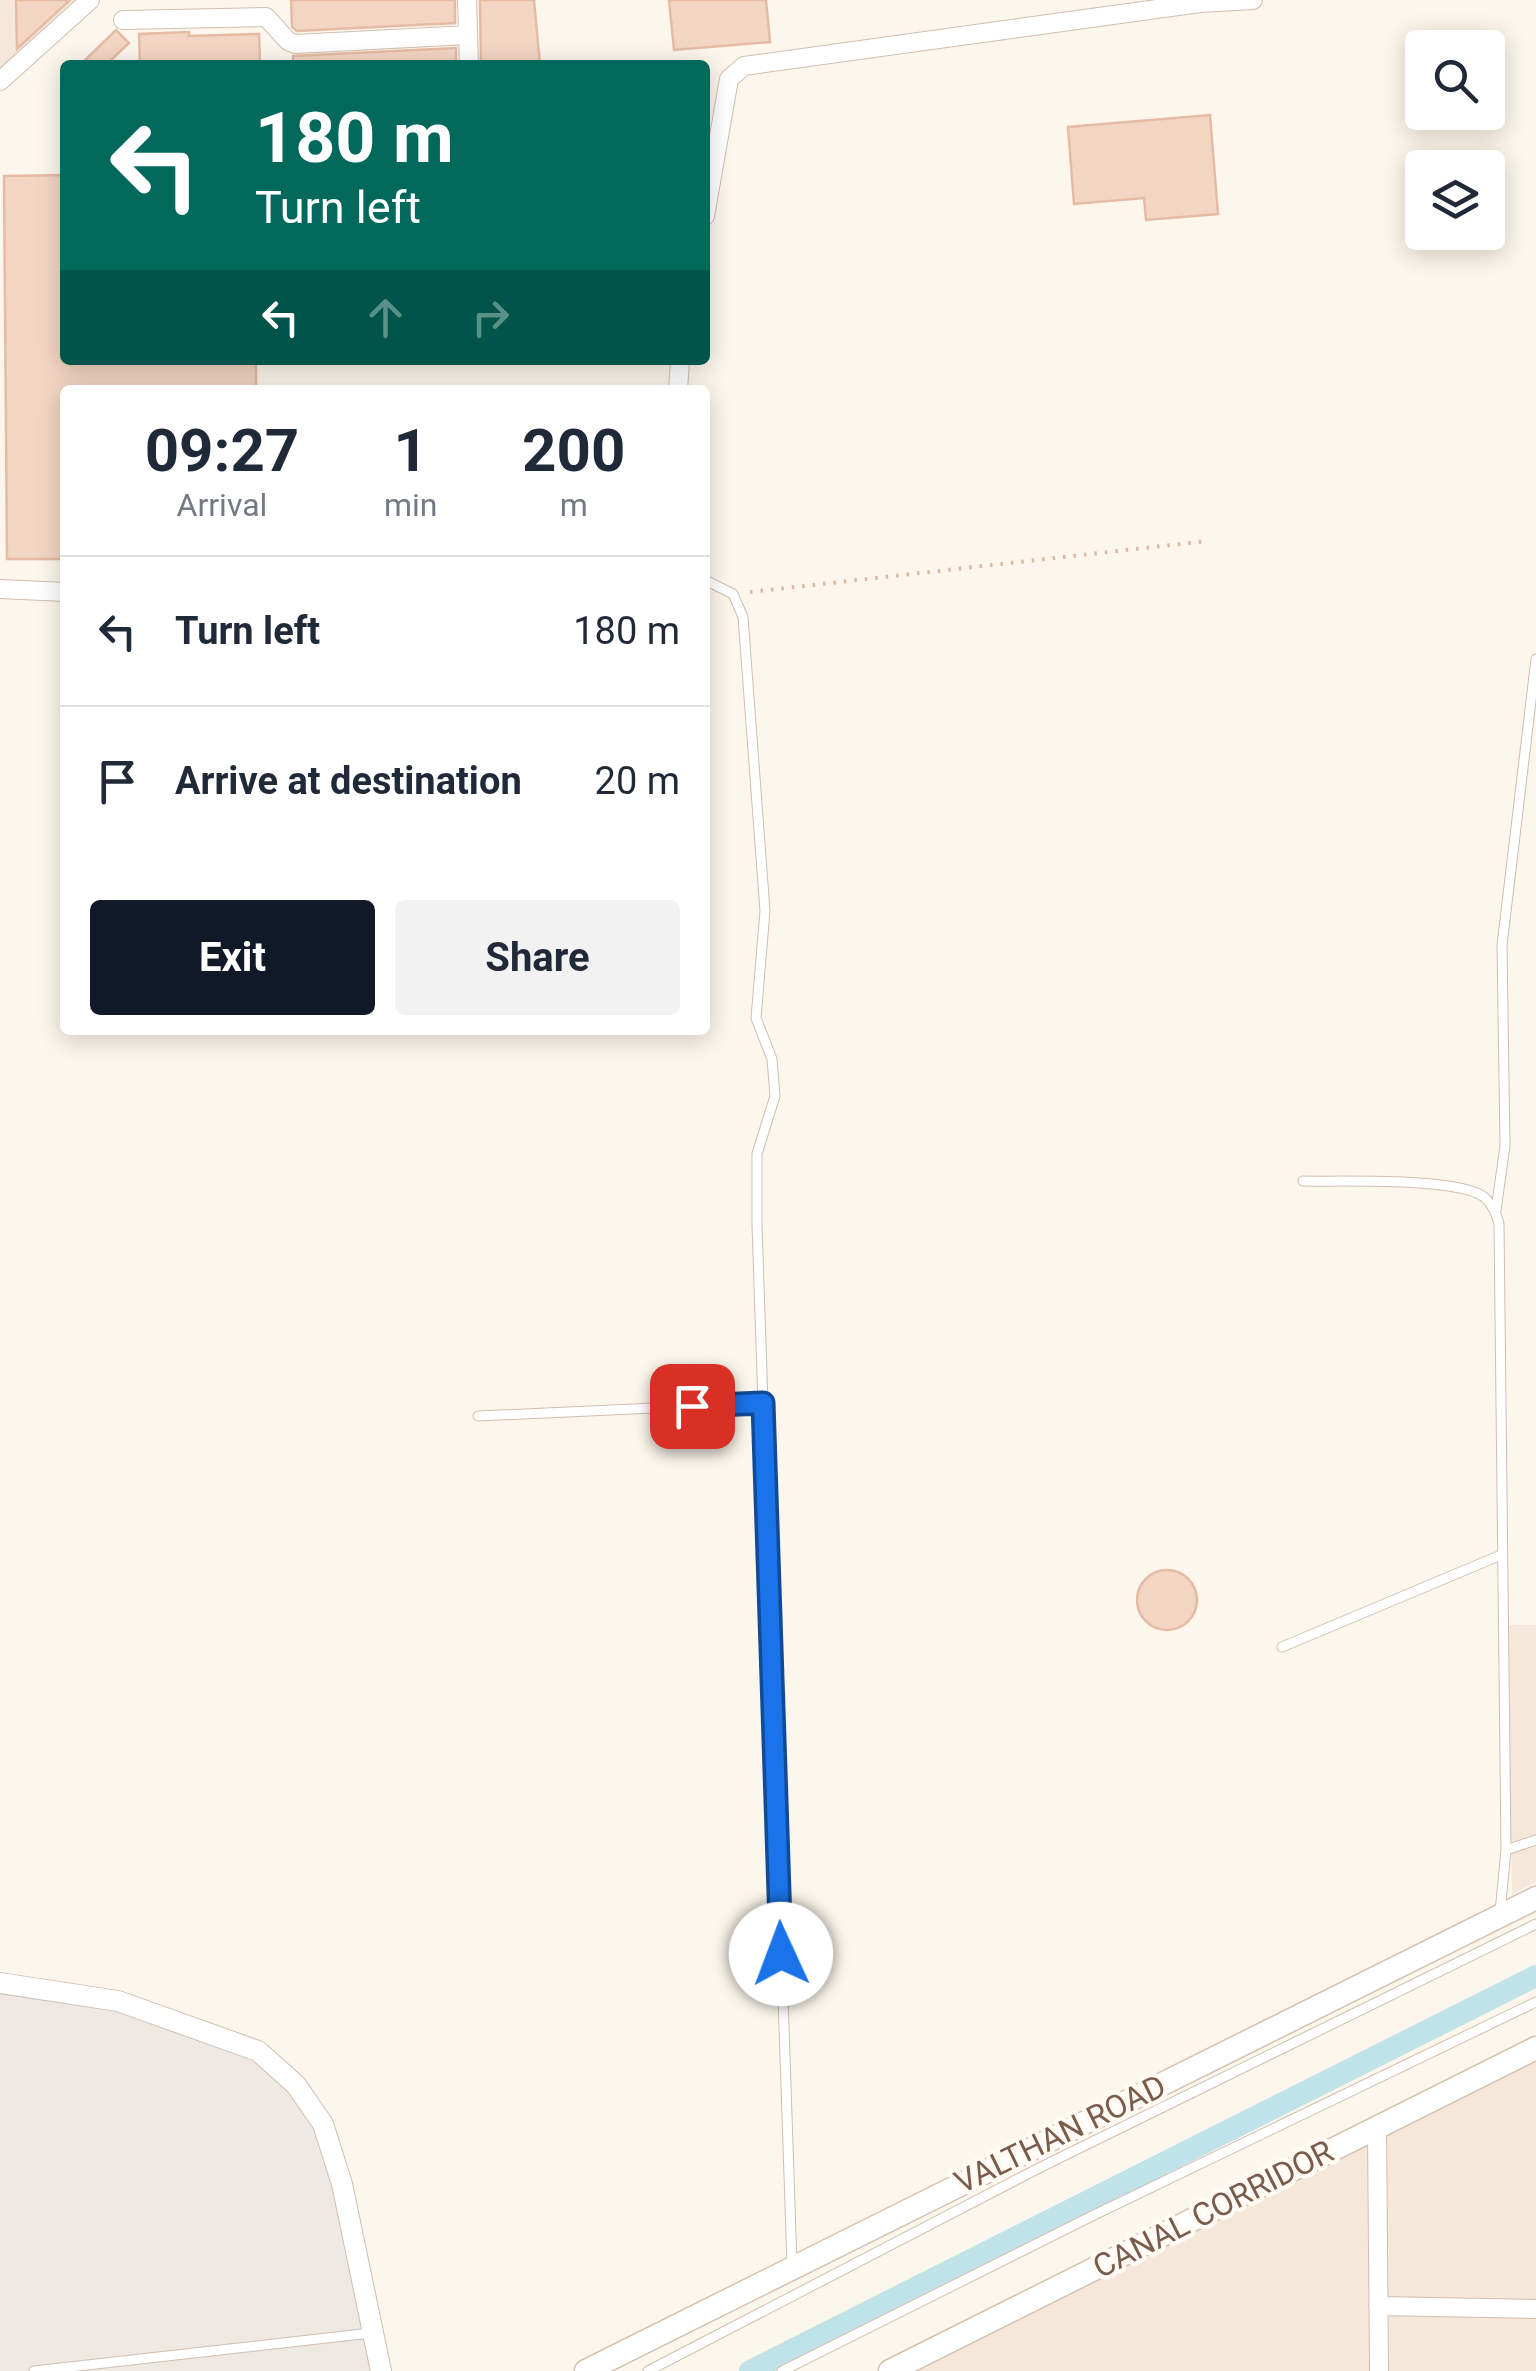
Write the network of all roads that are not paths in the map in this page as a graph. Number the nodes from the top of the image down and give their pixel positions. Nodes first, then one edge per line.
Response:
1 (90, 0) edge
2 (467, 0) edge
3 (1253, 0) edge
4 (1151, 5) edge
5 (123, 20) dead end
6 (468, 35) junction
7 (469, 60) edge
8 (0, 80) edge
9 (710, 189) edge
10 (710, 582) edge
11 (0, 590) edge
12 (60, 592) edge
13 (1536, 658) edge
14 (1303, 1180) dead end
15 (1496, 1210) junction
16 (763, 1403) junction
17 (478, 1416) dead end
18 (1501, 1555) junction
19 (1282, 1647) dead end
20 (1536, 1840) edge
21 (1506, 1850) junction
22 (1536, 1898) edge
23 (1500, 1915) junction
24 (1536, 1924) edge
25 (0, 1984) edge
26 (1536, 2002) edge
27 (1536, 2048) edge
28 (1377, 2127) junction
29 (792, 2269) junction
30 (1378, 2306) junction
31 (1536, 2309) edge
32 (373, 2333) junction
33 (34, 2371) edge
34 (382, 2371) edge
35 (586, 2371) edge
36 (648, 2371) edge
37 (782, 2371) edge
38 (890, 2371) edge
39 (1378, 2371) edge

1 - 8 street
2 - 6 street
3 - 4 street
4 - 9 street
5 - 6 street
6 - 7 street
10 - 16 lane
11 - 12 street
13 - 15 lane
14 - 15 lane
15 - 18 lane
16 - 17 lane
16 - 29 lane
18 - 19 lane
18 - 21 lane
20 - 21 lane
21 - 23 lane
22 - 23 main road, VALTHAN ROAD
23 - 29 main road, VALTHAN ROAD
24 - 36 lane
25 - 32 street
26 - 37 lane
27 - 28 main road, CANAL CORRIDOR
28 - 30 street
28 - 38 main road, CANAL CORRIDOR
29 - 35 main road, VALTHAN ROAD
30 - 31 street
30 - 39 street
32 - 33 lane
32 - 34 street

